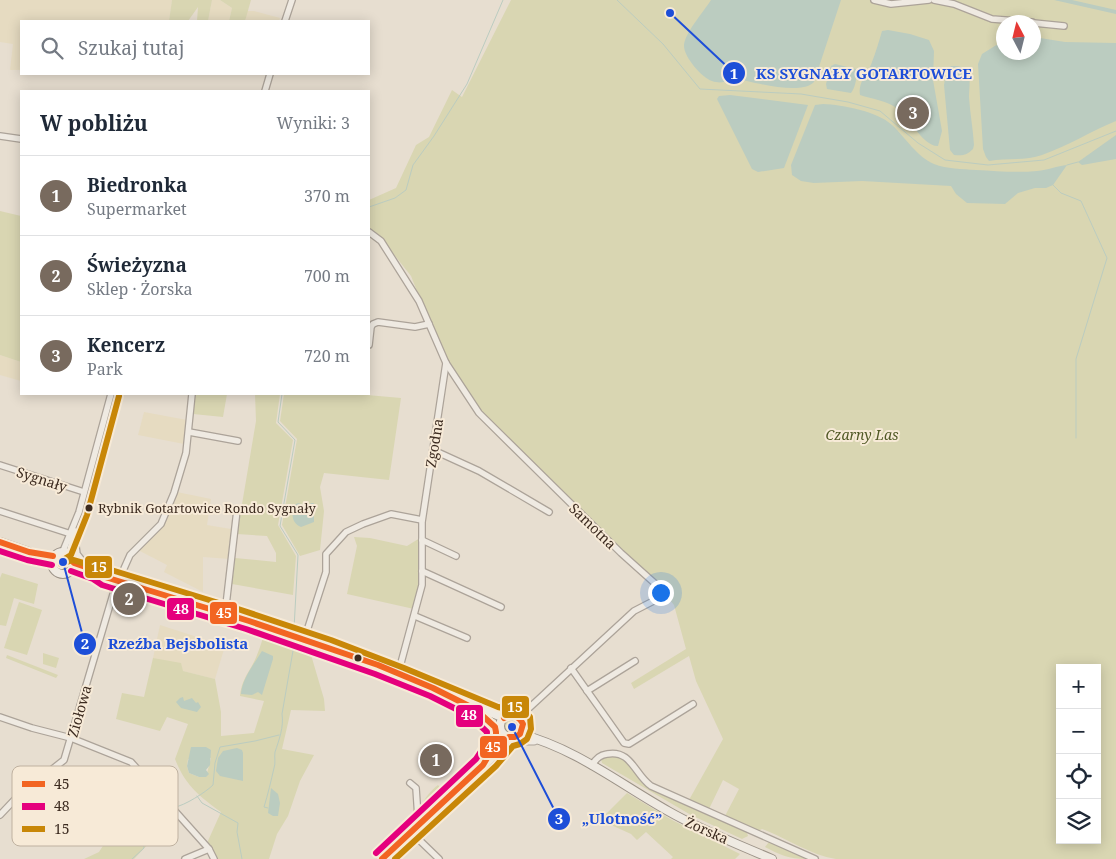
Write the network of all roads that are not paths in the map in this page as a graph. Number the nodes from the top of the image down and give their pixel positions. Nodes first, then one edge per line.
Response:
1 (292, 0) edge
2 (874, 0) edge
3 (929, 0) edge
4 (934, 0) edge
5 (996, 19) edge
6 (285, 20) edge
7 (1041, 24) edge
8 (1064, 26) dead end
9 (270, 75) edge
10 (265, 90) edge
11 (0, 136) edge
12 (20, 139) edge
13 (370, 233) edge
14 (429, 324) junction
15 (370, 336) edge
16 (446, 363) junction
17 (111, 395) edge
18 (192, 395) edge
19 (189, 432) junction
20 (238, 441) dead end
21 (433, 450) junction
22 (0, 466) edge
23 (84, 492) junction
24 (237, 510) dead end
25 (0, 511) edge
26 (549, 512) dead end
27 (422, 520) junction
28 (72, 534) junction
29 (422, 540) junction
30 (0, 542) edge
31 (66, 552) junction
32 (456, 556) dead end
33 (52, 559) junction
34 (73, 566) junction
35 (89, 568) junction
36 (422, 571) junction
37 (104, 576) junction
38 (119, 581) junction
39 (501, 607) dead end
40 (225, 614) junction
41 (415, 616) junction
42 (467, 638) dead end
43 (304, 640) junction
44 (635, 661) dead end
45 (571, 668) junction
46 (398, 674) junction
47 (587, 691) junction
48 (466, 703) junction
49 (694, 704) dead end
50 (480, 713) junction
51 (0, 717) edge
52 (502, 721) junction
53 (520, 724) junction
54 (506, 735) junction
55 (71, 738) junction
56 (548, 742) junction
57 (494, 753) junction
58 (571, 754) junction
59 (56, 766) edge
60 (135, 766) edge
61 (592, 766) junction
62 (410, 783) dead end
63 (12, 802) edge
64 (178, 814) edge
65 (0, 815) edge
66 (420, 823) junction
67 (411, 832) junction
68 (209, 849) junction
69 (769, 858) edge
70 (185, 859) edge
71 (214, 859) edge
72 (382, 859) edge
73 (439, 859) edge
74 (814, 859) edge

1 - 6 street
2 - 3 street
4 - 5 street
7 - 8 street
9 - 10 street
11 - 12 street
13 - 14 street
14 - 15 street
14 - 16 street
16 - 21 street, Zgodna
16 - 45 street, Samotna
17 - 23 street, Sygnały
18 - 19 street, Ziołowa
19 - 20 street
19 - 38 street, Ziołowa
21 - 26 street
21 - 27 street, Zgodna
22 - 23 street, Sygnały
23 - 28 street, Sygnały
24 - 40 street
25 - 28 street
27 - 29 street, Zgodna
27 - 43 street
28 - 31 street, Sygnały
28 - 35 street
29 - 32 street
29 - 36 street, Zgodna
30 - 33 main road
31 - 33 main road
31 - 34 main road
33 - 34 main road
34 - 35 main road
34 - 37 main road
35 - 37 main road
36 - 39 street
36 - 41 street, Zgodna
37 - 38 main road
38 - 40 main road
38 - 55 street, Ziołowa
40 - 43 main road
41 - 42 street
41 - 46 street, Zgodna
43 - 46 main road
44 - 47 street
45 - 47 street
45 - 53 street, Samotna
46 - 48 main road
47 - 49 street
48 - 50 main road
48 - 52 main road
50 - 52 main road
50 - 57 street
51 - 55 street
52 - 53 main road
52 - 54 main road
53 - 54 main road
53 - 56 main road, Żorska
53 - 58 main road, Żorska
54 - 57 street
55 - 59 street, Ziołowa
55 - 60 street
56 - 57 street
56 - 58 main road, Żorska
57 - 66 street
58 - 61 main road, Żorska
61 - 69 main road, Żorska
61 - 74 street, Żorska
62 - 66 street
63 - 65 street, Ziołowa
64 - 68 street
66 - 67 street
67 - 72 street
67 - 73 street
68 - 70 street
68 - 71 street

